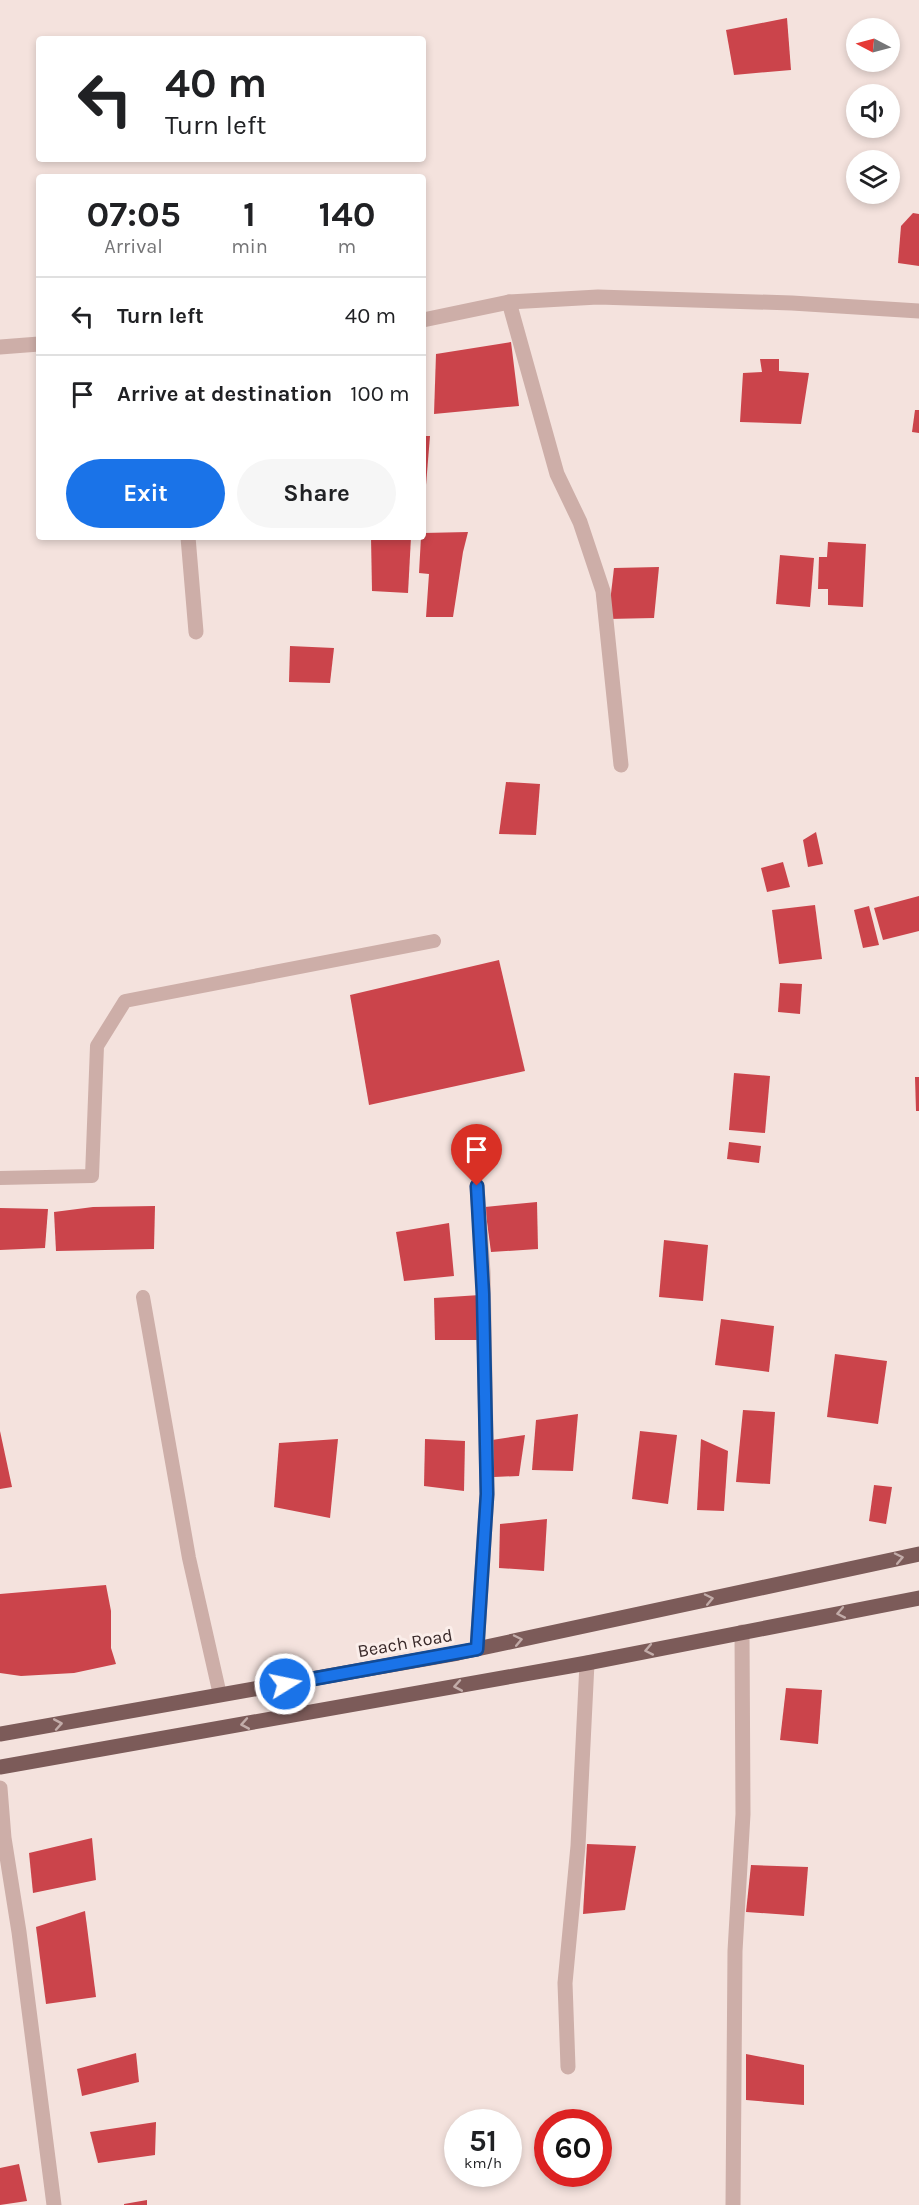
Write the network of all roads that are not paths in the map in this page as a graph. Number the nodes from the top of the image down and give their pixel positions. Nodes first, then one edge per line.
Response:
1 (509, 302) junction
2 (919, 311) edge
3 (426, 319) edge
4 (36, 344) edge
5 (0, 347) edge
6 (188, 540) edge
7 (196, 632) dead end
8 (621, 765) dead end
9 (434, 941) dead end
10 (0, 1178) edge
11 (477, 1186) dead end
12 (143, 1297) dead end
13 (919, 1554) edge
14 (919, 1598) edge
15 (741, 1632) junction
16 (477, 1649) junction
17 (586, 1663) junction
18 (220, 1695) junction
19 (0, 1734) edge
20 (0, 1767) edge
21 (0, 1788) edge
22 (568, 2067) dead end
23 (54, 2205) edge
24 (733, 2205) edge

1 - 2 street
1 - 3 street
1 - 8 street
4 - 5 street
6 - 7 street
9 - 10 lane
11 - 16 street
12 - 18 lane
16 -> 13 main road, Beach Road
14 -> 15 main road
15 -> 17 main road
15 - 24 street
16 - 18 main road, Beach Road
17 -> 20 main road
17 - 22 street
19 -> 18 main road, Beach Road
21 - 23 street

